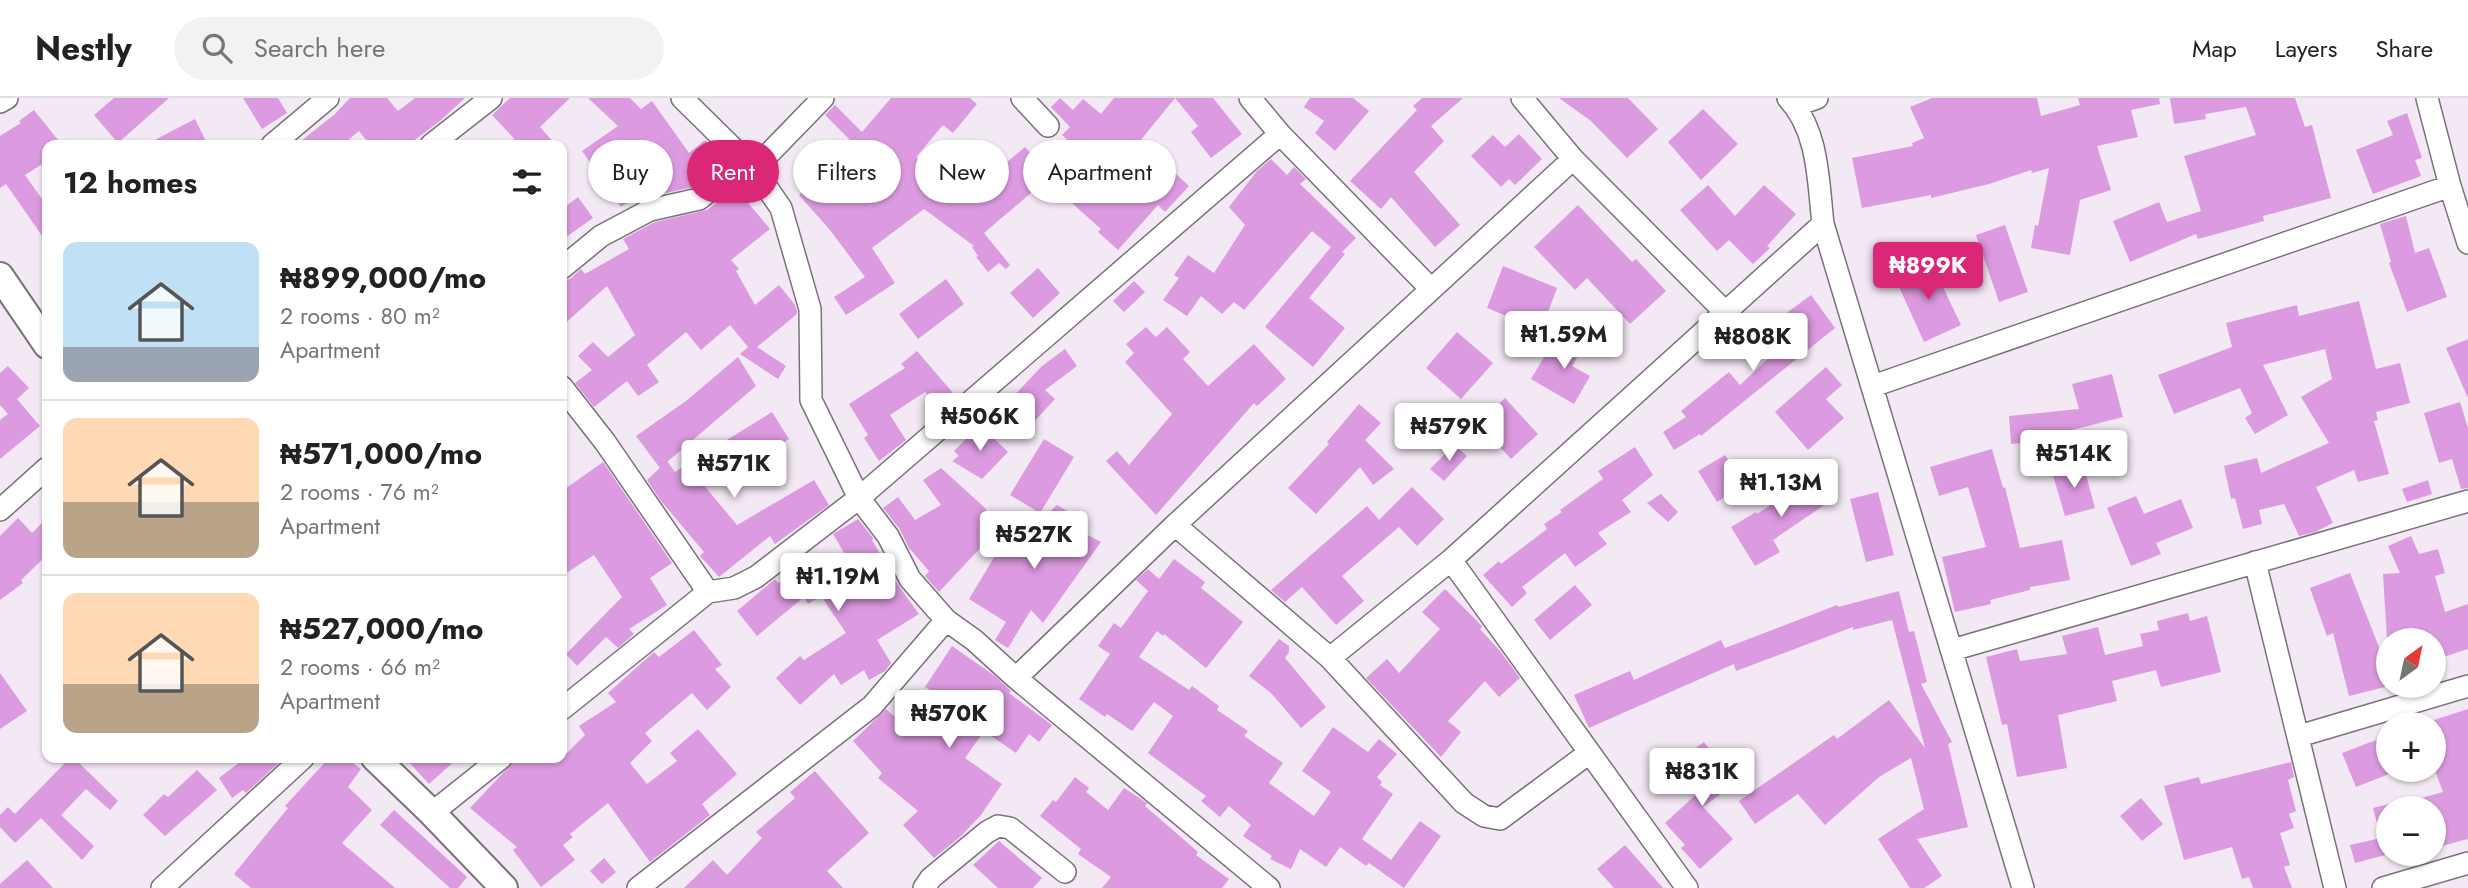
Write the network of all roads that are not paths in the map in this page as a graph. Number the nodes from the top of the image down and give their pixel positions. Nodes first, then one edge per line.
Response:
1 (7, 98) edge
2 (328, 98) edge
3 (491, 98) edge
4 (682, 98) edge
5 (823, 98) edge
6 (1022, 98) edge
7 (1251, 98) edge
8 (1522, 98) edge
9 (1817, 98) edge
10 (2427, 98) edge
11 (0, 102) edge
12 (1791, 102) edge
13 (1048, 126) dead end
14 (1280, 134) junction
15 (278, 140) edge
16 (437, 140) edge
17 (725, 140) edge
18 (778, 140) edge
19 (1573, 159) junction
20 (2450, 186) junction
21 (687, 202) edge
22 (778, 203) edge
23 (1823, 224) junction
24 (2468, 243) edge
25 (567, 264) edge
26 (0, 276) edge
27 (1431, 289) junction
28 (1725, 312) junction
29 (42, 334) edge
30 (1873, 386) junction
31 (567, 393) edge
32 (42, 472) edge
33 (859, 498) junction
34 (2468, 501) edge
35 (0, 510) edge
36 (1175, 525) junction
37 (1451, 560) junction
38 (2255, 562) junction
39 (708, 592) junction
40 (946, 620) junction
41 (1952, 650) junction
42 (1330, 658) junction
43 (1016, 678) junction
44 (2468, 686) edge
45 (567, 705) edge
46 (2299, 736) junction
47 (1590, 753) junction
48 (298, 763) edge
49 (380, 763) edge
50 (495, 763) edge
51 (432, 813) junction
52 (2468, 863) edge
53 (1065, 872) dead end
54 (174, 884) edge
55 (504, 888) edge
56 (638, 888) edge
57 (924, 888) edge
58 (1269, 888) edge
59 (1686, 888) edge
60 (2023, 888) edge
61 (2335, 888) edge
62 (2383, 888) edge

1 - 11 street
2 - 15 street
3 - 16 street
4 - 17 street
5 - 18 street
6 - 13 street
7 - 14 street
8 - 19 street
9 - 12 street
10 - 20 street
12 - 23 street
14 - 27 street
14 - 33 street
19 - 27 street
19 - 28 street
20 - 24 street
20 - 30 street
21 - 25 street
22 - 33 street
23 - 28 street
23 - 30 street
26 - 29 street
27 - 36 street
28 - 37 street
30 - 41 street
31 - 39 street
32 - 35 street
33 - 39 street
33 - 40 street
34 - 38 street
36 - 42 street
36 - 43 street
37 - 42 street
37 - 47 street
38 - 41 street
38 - 46 street
39 - 45 street
40 - 43 street
40 - 56 street
41 - 60 street
42 - 47 street
43 - 58 street
44 - 46 street
46 - 61 street
47 - 59 street
48 - 54 street
49 - 51 street
50 - 51 street
51 - 55 street
52 - 62 street
53 - 57 street

